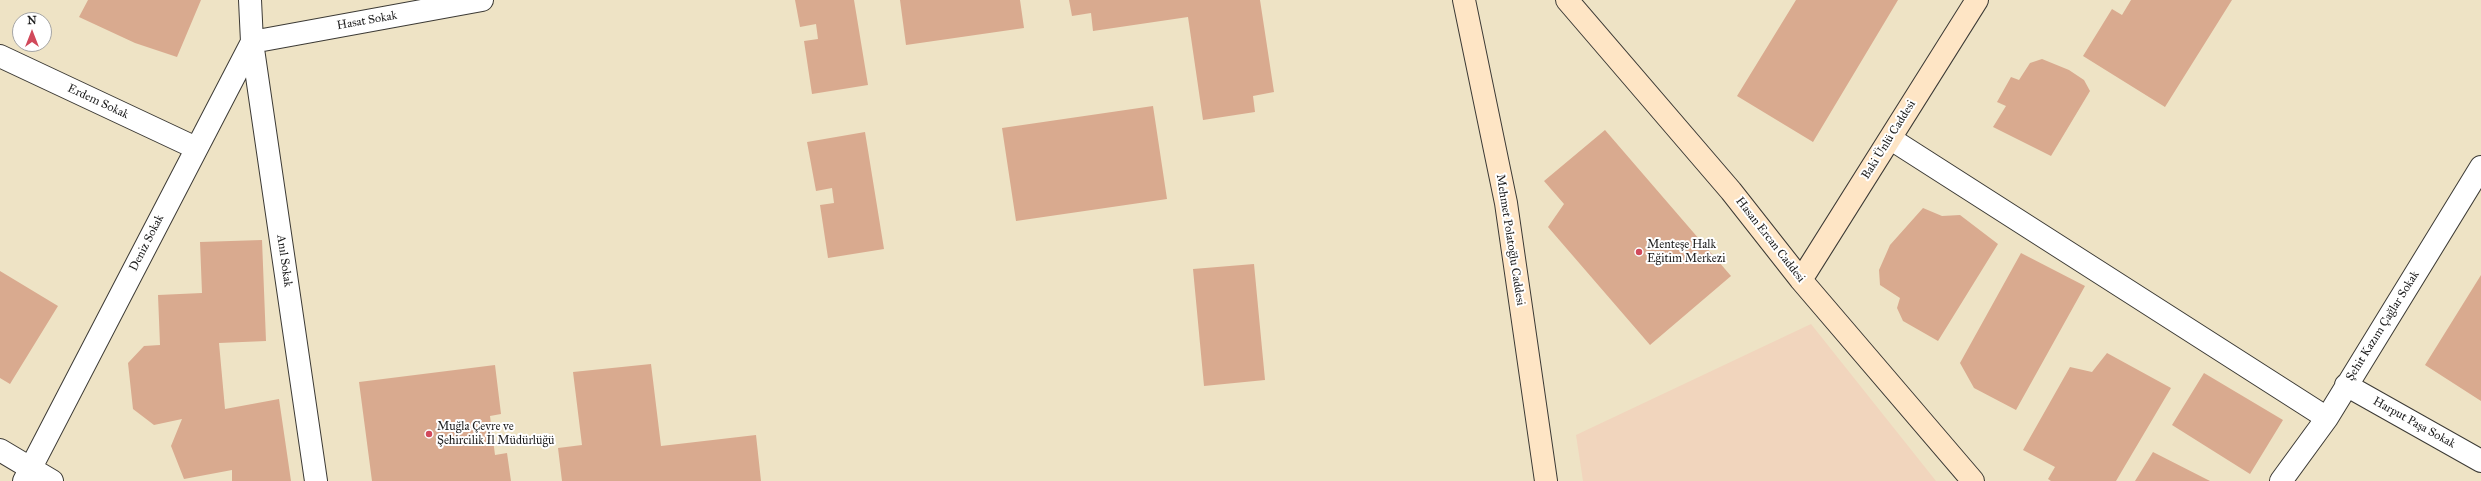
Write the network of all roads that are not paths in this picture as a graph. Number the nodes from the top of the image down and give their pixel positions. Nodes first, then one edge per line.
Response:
1 (250, 0) edge
2 (482, 0) edge
3 (1464, 0) edge
4 (1567, 0) edge
5 (1977, 0) edge
6 (252, 42) junction
7 (0, 56) edge
8 (1891, 139) junction
9 (196, 148) junction
10 (2481, 167) edge
11 (1801, 280) junction
12 (2346, 385) junction
13 (2327, 418) junction
14 (0, 450) edge
15 (2481, 461) edge
16 (27, 475) edge
17 (52, 481) edge
18 (316, 481) edge
19 (1546, 481) edge
20 (1973, 481) edge
21 (2281, 481) edge

1 - 6 street
2 - 6 street, Hasat Sokak
3 - 19 street, Mehmet Polatoğlu Caddesi
4 - 11 street, Hasan Ercan Caddesi
5 - 8 street, Baki Ünlü Caddesi
6 - 9 street, Deniz Sokak
6 - 18 street, Anıl Sokak
7 - 9 street, Erdem Sokak
8 - 11 street, Baki Ünlü Caddesi
8 - 13 street
9 - 16 street, Deniz Sokak
10 - 12 street, Şehit Kazım Çağlar Sokak
11 - 20 street, Hasan Ercan Caddesi
12 - 13 street, Şehit Kazım Çağlar Sokak
12 - 15 street, Harput Paşa Sokak
13 - 21 street, Şehit Kazım Çağlar Sokak
14 - 16 street
16 - 17 street

